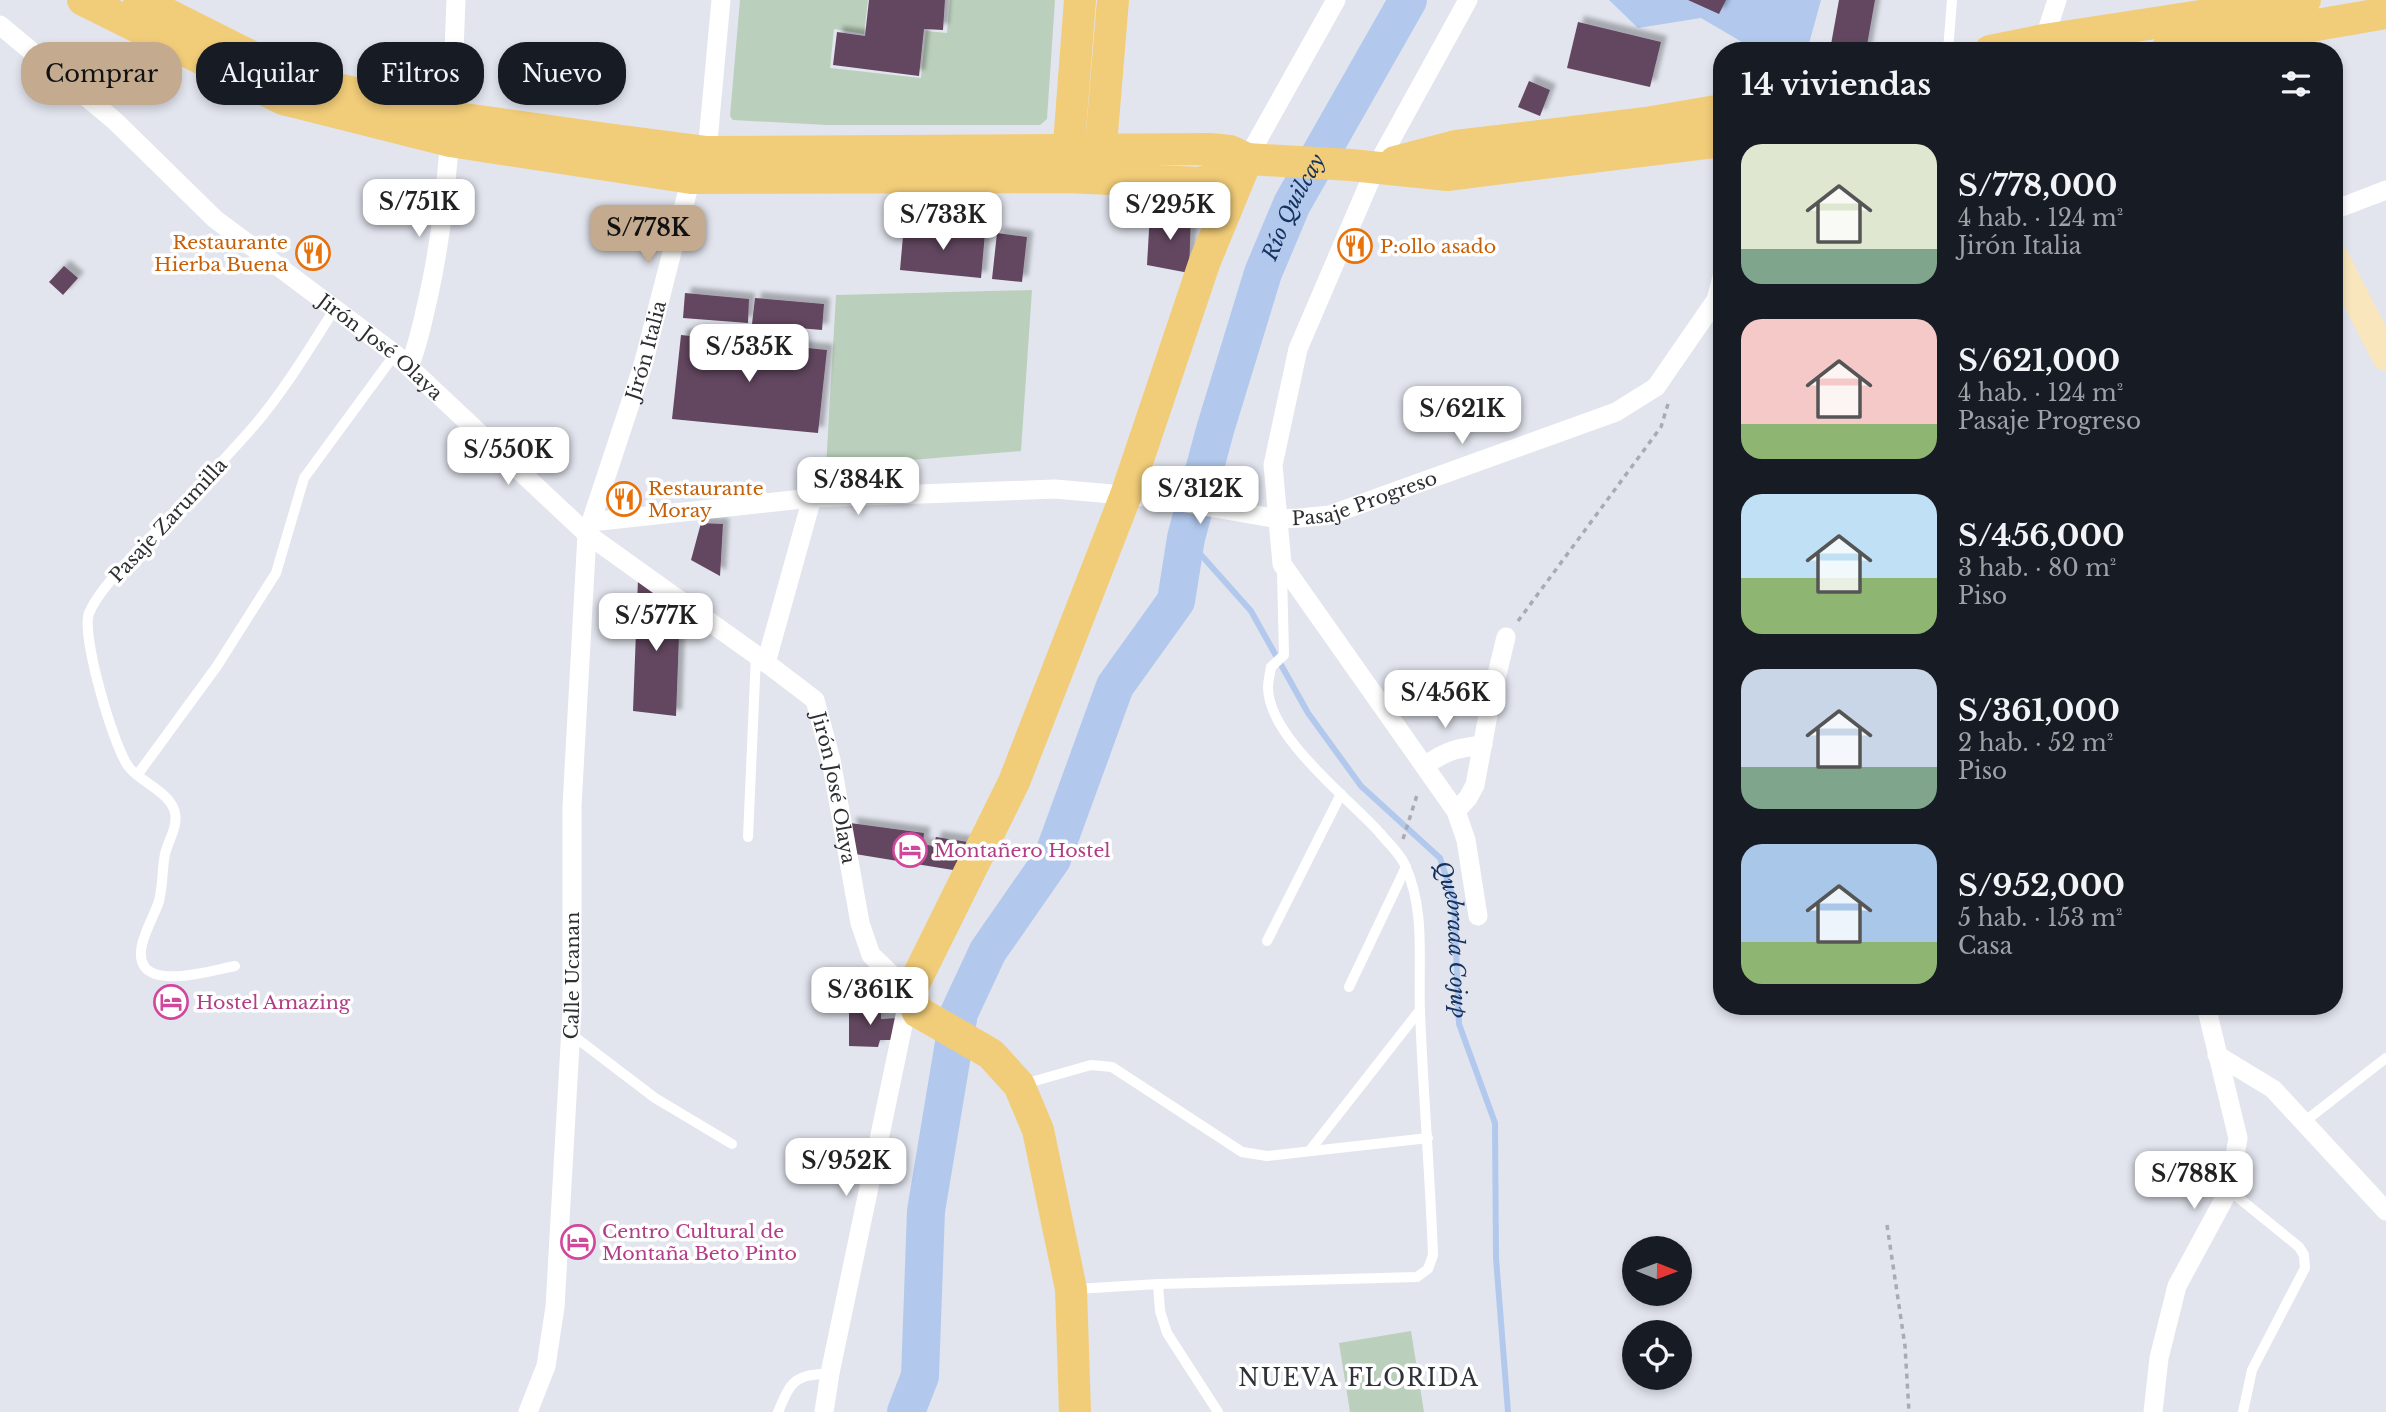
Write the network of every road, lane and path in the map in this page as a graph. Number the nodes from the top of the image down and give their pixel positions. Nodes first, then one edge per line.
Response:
1 (83, 0) edge
2 (139, 0) edge
3 (456, 0) edge
4 (721, 0) edge
5 (1080, 0) edge
6 (1113, 0) edge
7 (1336, 0) edge
8 (1468, 0) edge
9 (1952, 0) edge
10 (2057, 0) edge
11 (2386, 13) edge
12 (2300, 16) edge
13 (0, 25) edge
14 (203, 42) edge
15 (1949, 42) edge
16 (2045, 42) edge
17 (2070, 42) edge
18 (2200, 42) edge
19 (196, 46) edge
20 (317, 105) edge
21 (1713, 112) edge
22 (451, 129) junction
23 (1713, 142) edge
24 (708, 152) junction
25 (1260, 160) junction
26 (1068, 164) junction
27 (1100, 164) junction
28 (1364, 166) junction
29 (691, 178) junction
30 (2386, 190) edge
31 (2343, 207) edge
32 (2343, 273) edge
33 (334, 310) junction
34 (1713, 310) edge
35 (2386, 357) edge
36 (402, 360) junction
37 (1662, 394) junction
38 (1126, 495) junction
39 (812, 498) junction
40 (1264, 517) junction
41 (589, 528) junction
42 (1282, 564) junction
43 (1506, 637) joint
44 (761, 659) junction
45 (1483, 745) junction
46 (1426, 765) junction
47 (138, 774) junction
48 (1341, 794) junction
49 (1414, 807) dead end
50 (1456, 811) junction
51 (1405, 834) dead end
52 (748, 837) dead end
53 (1406, 867) junction
54 (1478, 916) dead end
55 (1267, 941) dead end
56 (235, 967) dead end
57 (1349, 987) dead end
58 (914, 1002) junction
59 (1420, 1010) junction
60 (2208, 1015) edge
61 (571, 1034) junction
62 (2217, 1055) junction
63 (2386, 1058) edge
64 (1019, 1085) junction
65 (2304, 1122) junction
66 (1428, 1138) junction
67 (732, 1144) dead end
68 (1311, 1149) junction
69 (2229, 1190) junction
70 (2382, 1198) edge
71 (1887, 1225) dead end
72 (1158, 1284) junction
73 (1071, 1289) junction
74 (830, 1373) junction
75 (528, 1412) edge
76 (778, 1412) edge
77 (824, 1412) edge
78 (1075, 1412) edge
79 (1218, 1412) edge
80 (1909, 1412) edge
81 (2153, 1412) edge
82 (2243, 1412) edge

1 - 19 main road
2 - 14 main road
3 - 22 street
4 - 24 street, Jirón Italia
5 - 26 main road
6 - 27 main road
7 - 25 street
8 - 28 street
9 - 15 lane
10 - 16 street
11 - 12 main road
12 - 17 main road
12 - 18 main road
13 - 33 street, Jirón José Olaya
20 - 22 main road
21 - 28 main road
22 - 24 main road
22 - 29 main road
22 - 36 street
23 - 28 main road
24 - 26 main road
24 - 29 street, Jirón Italia
25 - 27 main road
25 - 28 main road
25 - 38 main road
26 - 27 main road
26 - 29 main road
28 - 40 street
29 - 41 street, Jirón Italia
30 - 31 street
32 - 35 main road
33 - 36 street, Jirón José Olaya
33 - 47 lane, Pasaje Zarumilla
34 - 37 street
36 - 41 street, Jirón José Olaya
36 - 47 lane
37 - 40 street, Pasaje Progreso
37 - 43 path
38 - 39 street
38 - 40 street, Pasaje Progreso
38 - 58 main road
39 - 41 street
39 - 44 street
40 - 42 street
41 - 44 street, Jirón José Olaya
41 - 61 street, Calle Ucanan
42 - 46 street
42 - 48 lane
43 - 45 street
44 - 52 lane
44 - 58 street, Jirón José Olaya
45 - 46 street
45 - 50 street
46 - 50 street
47 - 56 lane, Pasaje Zarumilla
48 - 53 lane
48 - 55 lane
49 - 51 path
50 - 54 street
53 - 57 lane
53 - 59 lane
58 - 64 main road
58 - 74 street
59 - 66 lane
59 - 68 lane
60 - 62 street
61 - 67 lane
61 - 75 street, Calle Ucanan
62 - 65 street
62 - 69 street
63 - 65 lane
64 - 68 lane
64 - 73 main road
65 - 70 street
66 - 68 lane
66 - 72 lane
69 - 81 street
69 - 82 lane
71 - 80 path
72 - 73 lane
72 - 79 lane
73 - 78 main road
74 - 76 lane
74 - 77 street

